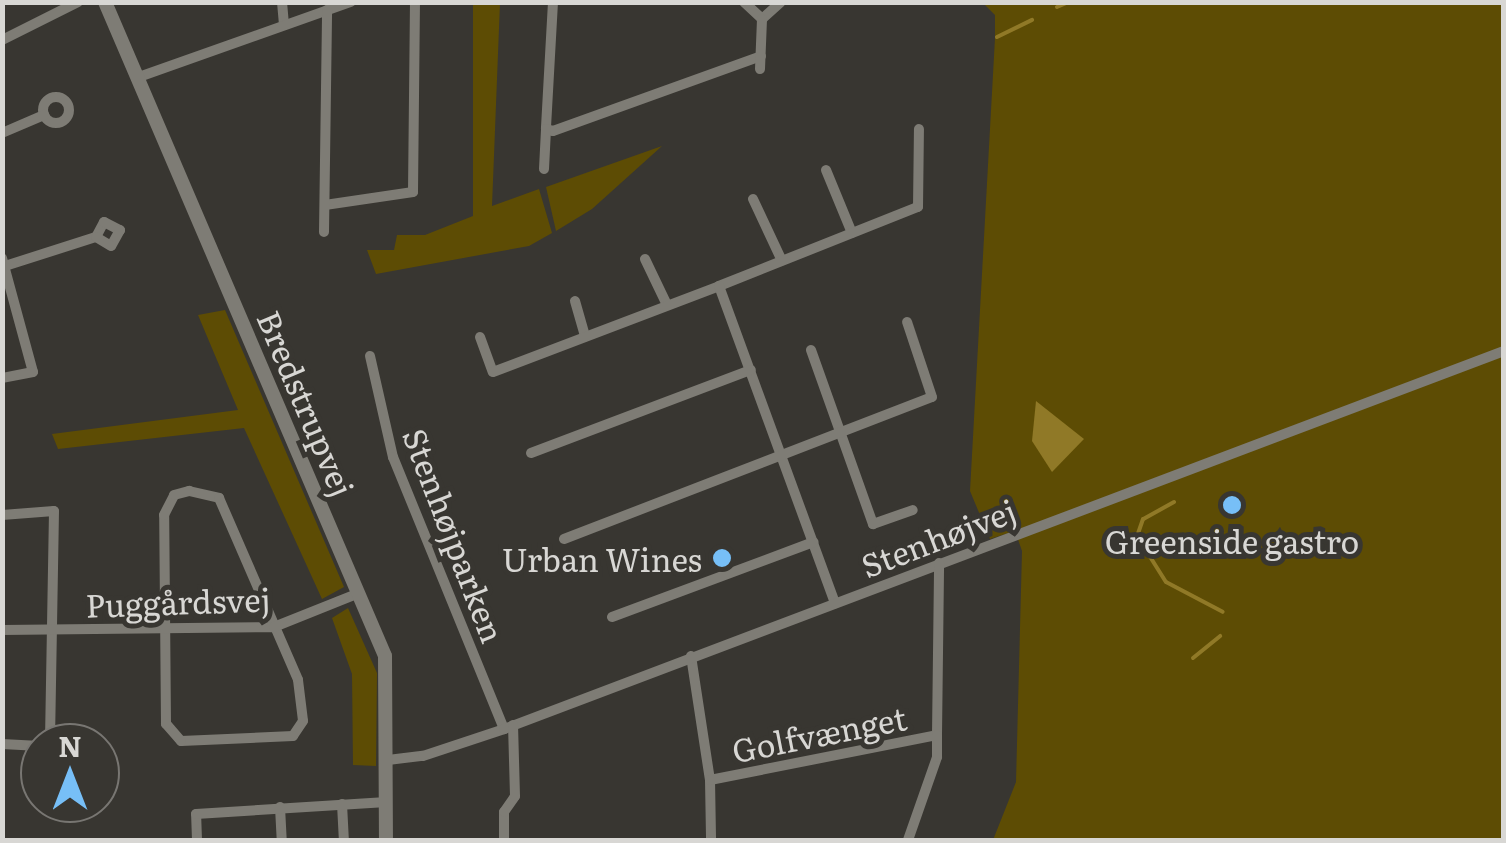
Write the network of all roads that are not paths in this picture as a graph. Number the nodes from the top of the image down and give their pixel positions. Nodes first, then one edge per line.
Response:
1 (78, 2) edge
2 (105, 2) edge
3 (282, 2) edge
4 (351, 2) edge
5 (415, 2) edge
6 (553, 2) edge
7 (744, 2) edge
8 (781, 2) edge
9 (327, 10) junction
10 (762, 20) junction
11 (284, 25) junction
12 (2, 40) edge
13 (761, 56) junction
14 (760, 69) dead end
15 (136, 78) junction
16 (44, 115) dead end
17 (546, 128) junction
18 (918, 129) dead end
19 (2, 133) edge
20 (544, 169) dead end
21 (826, 170) dead end
22 (753, 199) dead end
23 (325, 205) junction
24 (324, 232) dead end
25 (852, 233) junction
26 (96, 238) dead end
27 (645, 259) dead end
28 (782, 261) junction
29 (4, 262) edge
30 (719, 286) junction
31 (575, 301) dead end
32 (667, 306) junction
33 (907, 322) dead end
34 (480, 337) dead end
35 (585, 337) junction
36 (811, 350) dead end
37 (1504, 351) edge
38 (370, 356) dead end
39 (750, 370) junction
40 (2, 378) edge
41 (842, 433) junction
42 (531, 453) dead end
43 (782, 457) junction
44 (913, 510) dead end
45 (2, 514) edge
46 (564, 539) dead end
47 (814, 542) junction
48 (939, 563) junction
49 (359, 592) junction
50 (835, 603) junction
51 (612, 617) dead end
52 (274, 627) junction
53 (166, 629) junction
54 (2, 630) edge
55 (53, 630) junction
56 (691, 656) junction
57 (51, 723) edge
58 (508, 727) junction
59 (937, 735) junction
60 (388, 760) junction
61 (710, 780) junction
62 (387, 802) junction
63 (342, 804) junction
64 (280, 808) junction
65 (196, 840) edge
66 (282, 840) edge
67 (344, 840) edge
68 (386, 840) edge
69 (504, 840) edge
70 (710, 840) edge
71 (908, 840) edge

1 - 12 street
2 - 15 street, Bredstrupvej
3 - 11 street
4 - 9 street
5 - 23 street
6 - 17 street
7 - 10 street
8 - 10 street
9 - 11 street
9 - 23 street
10 - 13 street
11 - 15 street
13 - 14 street
13 - 17 street
15 - 49 street, Bredstrupvej
16 - 19 street
17 - 20 street
18 - 25 street
21 - 25 street
22 - 28 street
23 - 24 street
25 - 28 street
26 - 29 street
27 - 32 street
28 - 30 street
29 - 40 street
30 - 32 street
30 - 39 street
31 - 35 street
32 - 35 street
33 - 41 street
34 - 35 street
36 - 41 street
37 - 48 street, Stenhøjvej
38 - 58 street, Stenhøjparken
39 - 42 street
39 - 43 street
41 - 43 street
41 - 44 street
43 - 46 street
43 - 47 street
45 - 55 street, Puggårdsvej
47 - 50 street
47 - 51 street
48 - 50 street, Stenhøjvej
48 - 59 street, Golfvænget
49 - 52 street, Puggårdsvej
49 - 60 street, Bredstrupvej
50 - 56 street, Stenhøjvej
52 - 53 street, Puggårdsvej
52 - 53 street
52 - 53 street
53 - 55 street, Puggårdsvej
54 - 55 street, Puggårdsvej
55 - 57 street, Puggårdsvej
56 - 58 street, Stenhøjvej
56 - 61 street, Golfvænget
58 - 60 street, Stenhøjvej
58 - 69 street
59 - 61 street, Golfvænget
59 - 71 street, Golfvænget
60 - 62 street, Bredstrupvej
61 - 70 street, Golfvænget
62 - 63 street
62 - 68 street, Bredstrupvej
63 - 64 street
63 - 67 street
64 - 65 street
64 - 66 street

